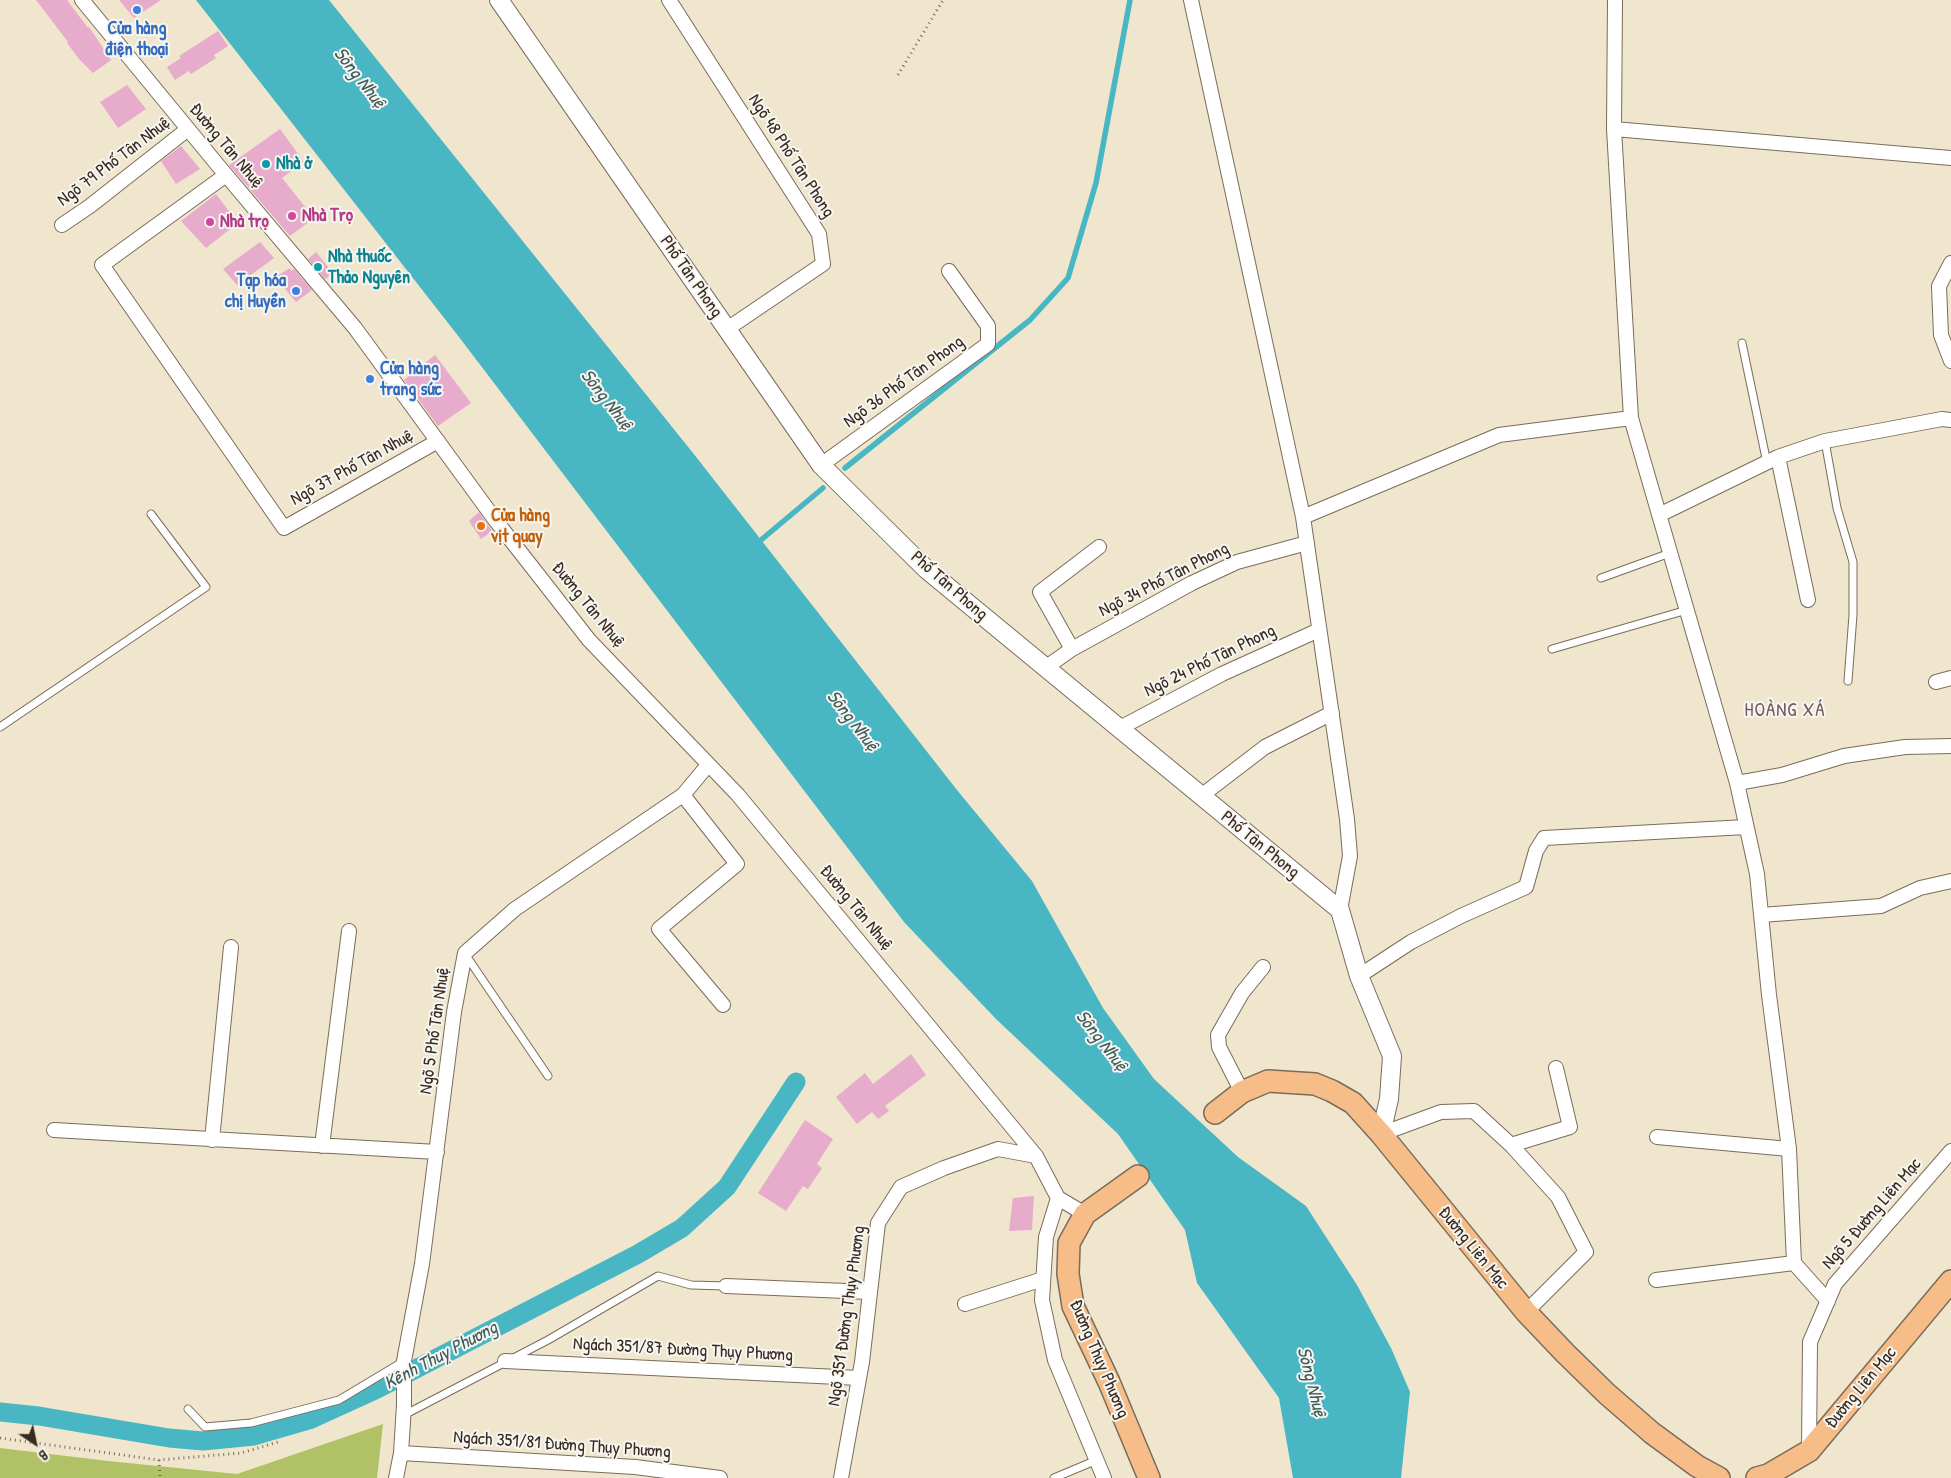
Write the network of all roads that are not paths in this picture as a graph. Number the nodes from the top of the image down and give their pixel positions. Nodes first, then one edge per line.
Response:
1 (82, 0) edge
2 (500, 0) edge
3 (669, 0) edge
4 (1191, 0) edge
5 (1615, 0) edge
6 (188, 129) junction
7 (1614, 129) junction
8 (1951, 158) edge
9 (226, 175) junction
10 (62, 225) dead end
11 (1951, 263) edge
12 (949, 271) dead end
13 (727, 329) junction
14 (1742, 343) dead end
15 (1951, 361) edge
16 (1631, 418) junction
17 (1951, 420) edge
18 (438, 441) junction
19 (1826, 441) junction
20 (1772, 460) junction
21 (821, 465) junction
22 (151, 514) dead end
23 (1659, 515) junction
24 (1303, 517) junction
25 (1307, 543) junction
26 (1099, 547) dead end
27 (1670, 552) junction
28 (1601, 578) dead end
29 (1808, 600) dead end
30 (1688, 610) junction
31 (1319, 630) junction
32 (1072, 649) junction
33 (1552, 649) dead end
34 (1045, 668) junction
35 (1951, 678) edge
36 (1848, 682) dead end
37 (1936, 682) dead end
38 (1332, 713) junction
39 (0, 727) edge
40 (1118, 728) junction
41 (1951, 746) edge
42 (708, 765) junction
43 (1737, 783) junction
44 (683, 795) junction
45 (1201, 796) junction
46 (1746, 827) junction
47 (1951, 881) edge
48 (1340, 910) junction
49 (1761, 914) junction
50 (349, 931) dead end
51 (230, 947) dead end
52 (465, 954) junction
53 (1263, 967) dead end
54 (1359, 976) junction
55 (723, 1005) dead end
56 (1556, 1068) dead end
57 (548, 1076) dead end
58 (1242, 1092) junction
59 (1216, 1113) dead end
60 (54, 1130) dead end
61 (1381, 1134) junction
62 (1657, 1137) dead end
63 (212, 1140) junction
64 (1511, 1145) junction
65 (322, 1146) junction
66 (1789, 1149) junction
67 (1951, 1151) edge
68 (437, 1152) junction
69 (1036, 1156) junction
70 (1138, 1176) dead end
71 (1058, 1198) junction
72 (1085, 1214) junction
73 (1794, 1264) junction
74 (1042, 1279) junction
75 (1656, 1280) dead end
76 (1951, 1281) edge
77 (726, 1286) joint
78 (870, 1292) junction
79 (1828, 1301) junction
80 (965, 1304) dead end
81 (1526, 1312) junction
82 (404, 1361) junction
83 (505, 1361) junction
84 (859, 1378) junction
85 (188, 1409) dead end
86 (404, 1410) junction
87 (1808, 1451) junction
88 (401, 1453) junction
89 (1097, 1460) junction
90 (396, 1478) edge
91 (720, 1478) edge
92 (841, 1478) edge
93 (1054, 1478) edge
94 (1104, 1478) edge
95 (1149, 1478) edge
96 (1719, 1478) edge
97 (1757, 1478) edge

1 - 6 street, Đường Tân Nhuệ
2 - 13 street, Phố Tân Phong
3 - 13 street, Ngõ 48 Phố Tân Phong
4 - 24 street
5 - 7 street
6 - 9 street, Đường Tân Nhuệ
6 - 10 street, Ngõ 79 Phố Tân Nhuệ
7 - 8 street
7 - 16 street
9 - 18 street, Đường Tân Nhuệ
9 - 18 street, Ngõ 37 Phố Tân Nhuệ
11 - 15 street
12 - 21 street, Ngõ 36 Phố Tân Phong
13 - 21 street, Phố Tân Phong
14 - 20 lane
16 - 23 street
16 - 24 street
17 - 19 street
18 - 42 street, Đường Tân Nhuệ
19 - 20 street
19 - 36 lane
20 - 23 street
20 - 29 street
21 - 34 street, Phố Tân Phong
22 - 39 lane
23 - 27 street
24 - 25 street
25 - 31 street
25 - 32 street, Ngõ 34 Phố Tân Phong
26 - 32 street
27 - 28 lane
27 - 30 street
30 - 33 lane
30 - 43 street
31 - 38 street
31 - 40 street, Ngõ 24 Phố Tân Phong
32 - 34 street, Ngõ 34 Phố Tân Phong
34 - 40 street, Phố Tân Phong
35 - 37 street
38 - 45 street
38 - 48 street
40 - 45 street, Phố Tân Phong
41 - 43 street
42 - 44 street, Ngõ 5 Phố Tân Nhuệ
42 - 69 street, Đường Tân Nhuệ
43 - 46 street
44 - 52 street, Ngõ 5 Phố Tân Nhuệ
44 - 55 street
45 - 48 street, Phố Tân Phong
46 - 49 street
46 - 54 street
47 - 49 street
48 - 54 street
49 - 66 street
50 - 65 street
51 - 63 street
52 - 57 lane
52 - 68 street, Ngõ 5 Phố Tân Nhuệ
53 - 58 street
54 - 61 street
56 - 64 street
58 - 59 main road, Đường Liên Mạc
58 - 61 main road, Đường Liên Mạc
60 - 63 street
61 - 64 street
61 - 81 main road, Đường Liên Mạc
62 - 66 street
63 - 65 street
64 - 81 street
65 - 68 street
66 - 73 street
67 - 79 street, Ngõ 5 Đường Liên Mạc
68 - 82 street, Ngõ 5 Phố Tân Nhuệ
69 - 71 street, Đường Tân Nhuệ
69 - 78 street, Ngõ 351 Đường Thụy Phương
70 - 72 main road, Đường Thụy Phương
71 - 72 street
71 - 74 street, Đường Thụy Phương
72 - 95 main road, Đường Thụy Phương
73 - 75 street
73 - 79 street
74 - 80 street
74 - 89 street, Đường Thụy Phương
76 - 87 main road, Đường Liên Mạc
77 - 78 street
77 - 83 lane
78 - 84 street, Ngõ 351 Đường Thụy Phương
79 - 87 street, Ngõ 5 Đường Liên Mạc
81 - 96 main road, Đường Liên Mạc
82 - 85 lane
82 - 86 street, Ngõ 5 Phố Tân Nhuệ
83 - 84 street, Ngách 351/87 Đường Thụy Phương
83 - 86 lane
84 - 92 street, Ngõ 351 Đường Thụy Phương
86 - 88 street, Ngõ 5 Phố Tân Nhuệ
87 - 97 main road, Đường Liên Mạc
88 - 90 street, Ngõ 5 Phố Tân Nhuệ
88 - 91 street, Ngách 351/81 Đường Thụy Phương
89 - 93 lane
89 - 94 street, Đường Thụy Phương

